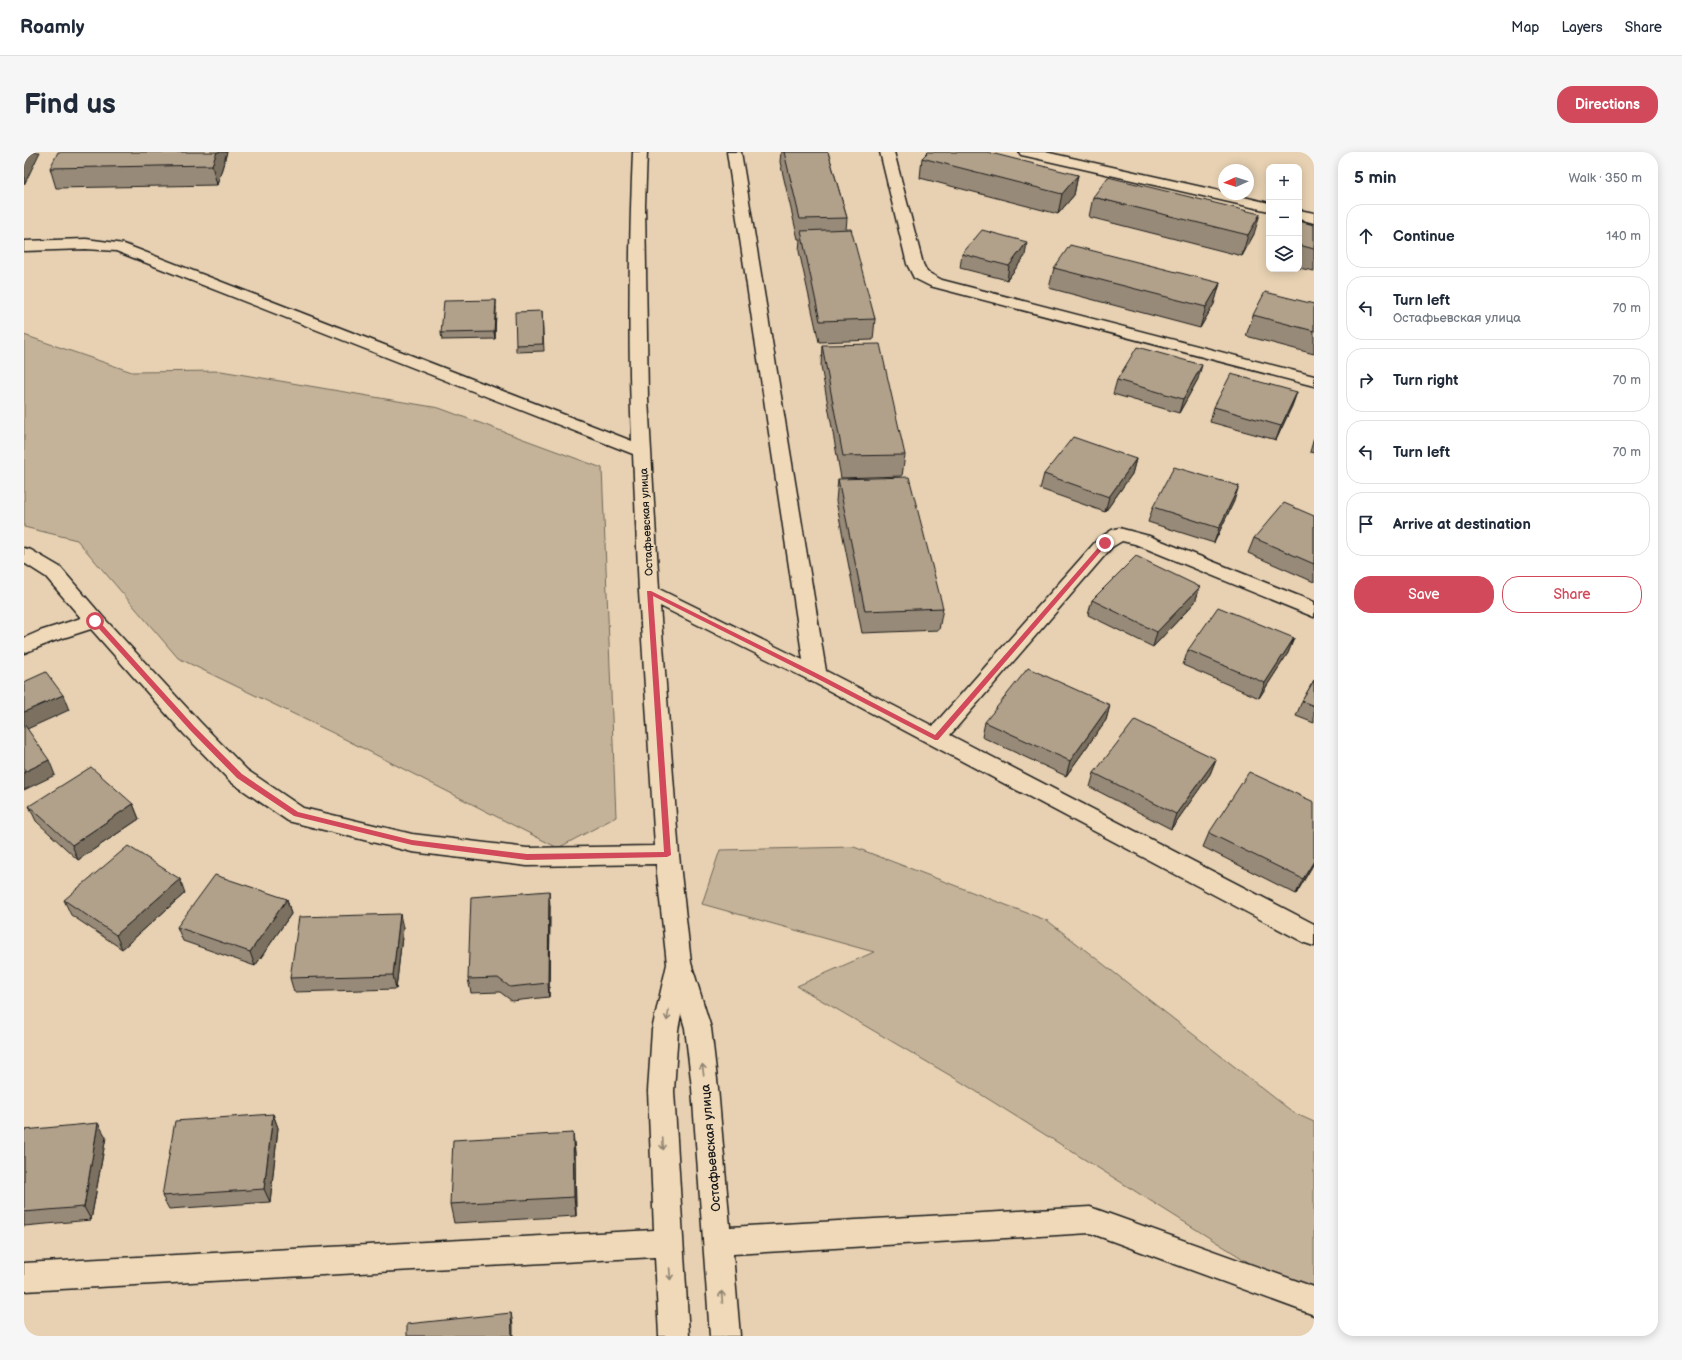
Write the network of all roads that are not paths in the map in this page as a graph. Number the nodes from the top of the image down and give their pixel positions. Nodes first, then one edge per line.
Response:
1 (640, 152) edge
2 (734, 152) edge
3 (887, 152) edge
4 (1026, 152) edge
5 (1266, 206) edge
6 (1302, 215) edge
7 (1314, 218) edge
8 (24, 246) edge
9 (1314, 381) edge
10 (642, 451) junction
11 (24, 554) edge
12 (649, 592) junction
13 (1314, 610) edge
14 (95, 621) junction
15 (24, 646) edge
16 (816, 676) junction
17 (935, 738) junction
18 (667, 855) junction
19 (1314, 936) edge
20 (678, 963) junction
21 (718, 1241) junction
22 (668, 1243) junction
23 (24, 1277) edge
24 (1314, 1302) edge
25 (674, 1336) edge
26 (725, 1336) edge

1 - 10 street, Остафьевская улица
2 - 16 street
3 - 9 street
4 - 5 street
6 - 7 street
8 - 10 street
10 - 12 street, Остафьевская улица
11 - 14 street
12 - 16 street
12 - 18 street, Остафьевская улица
13 - 17 street
14 - 15 street
14 - 18 street
16 - 17 street
17 - 19 street
18 - 20 street, Остафьевская улица
21 -> 20 street, Остафьевская улица
20 -> 22 street, Остафьевская улица
21 - 24 street
26 -> 21 street, Остафьевская улица
22 - 23 street
22 -> 25 street, Остафьевская улица

